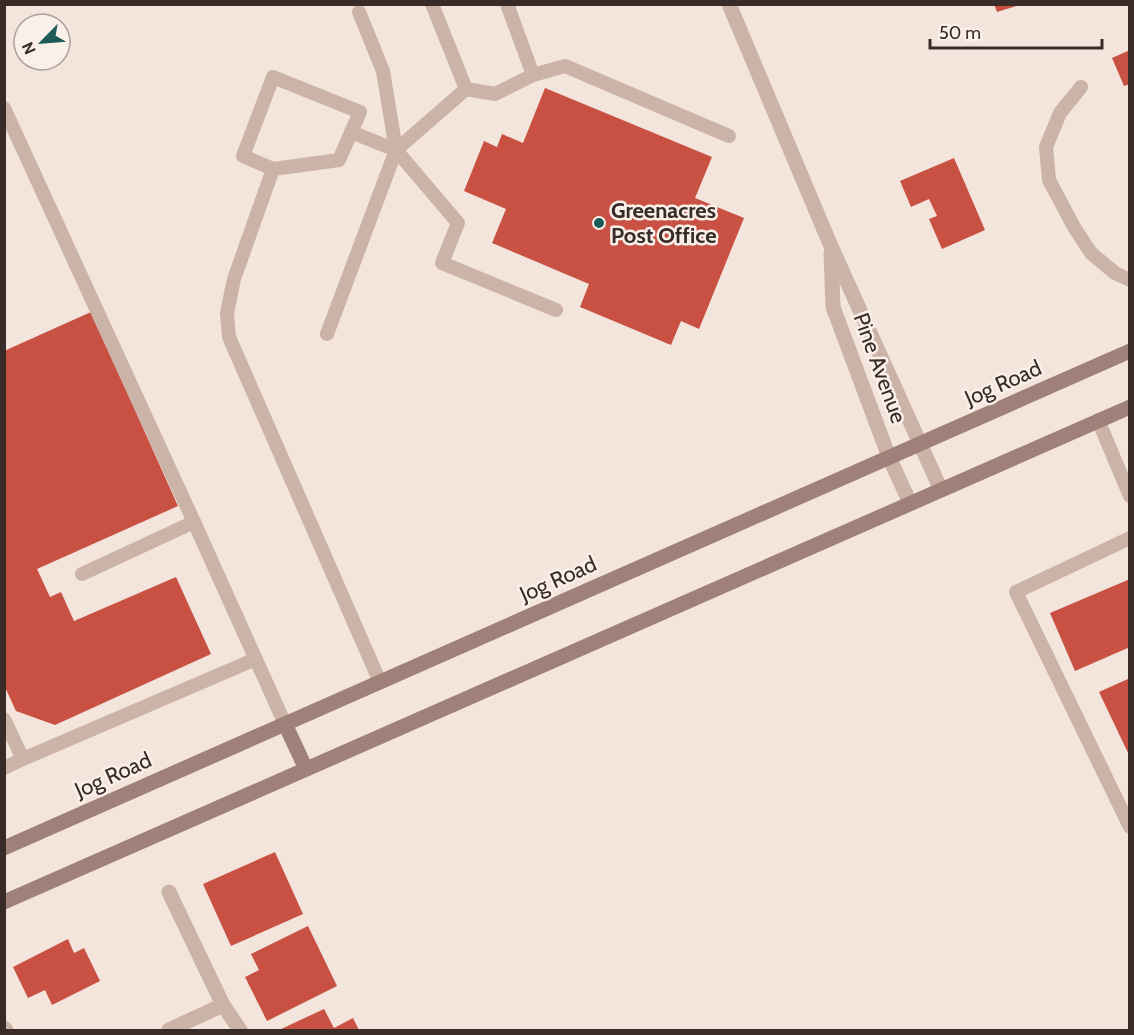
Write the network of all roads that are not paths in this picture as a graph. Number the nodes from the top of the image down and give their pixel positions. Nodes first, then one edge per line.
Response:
1 (432, 4) edge
2 (507, 4) edge
3 (729, 4) edge
4 (359, 12) dead end
5 (533, 75) junction
6 (1081, 87) dead end
7 (466, 89) junction
8 (4, 108) edge
9 (351, 132) junction
10 (729, 136) dead end
11 (396, 150) junction
12 (273, 169) junction
13 (830, 244) junction
14 (1130, 280) edge
15 (556, 310) dead end
16 (327, 333) dead end
17 (1130, 351) edge
18 (1130, 406) edge
19 (1098, 420) junction
20 (919, 444) junction
21 (889, 457) junction
22 (941, 490) junction
23 (1130, 496) edge
24 (910, 503) junction
25 (194, 522) junction
26 (1130, 538) edge
27 (82, 574) dead end
28 (256, 659) junction
29 (380, 682) junction
30 (4, 718) edge
31 (285, 724) junction
32 (23, 759) junction
33 (4, 768) edge
34 (306, 769) junction
35 (1130, 827) edge
36 (4, 848) edge
37 (169, 892) dead end
38 (4, 902) edge
39 (223, 1005) junction
40 (169, 1030) edge
41 (240, 1030) edge

1 - 7 lane
2 - 5 lane
3 - 13 street, Pine Avenue
4 - 11 lane
5 - 7 lane
5 - 10 lane
6 - 14 lane
7 - 11 lane
8 - 25 lane
9 - 11 lane
9 - 12 lane
9 - 12 lane
11 - 15 lane
11 - 16 lane
12 - 29 lane
13 - 20 street, Pine Avenue
13 - 21 street, Pine Avenue
17 - 20 main road, Jog Road
18 - 19 main road
19 - 22 main road
19 - 23 lane
20 - 21 main road, Jog Road
20 - 22 street, Pine Avenue
21 - 24 street, Pine Avenue
21 - 29 main road, Jog Road
22 - 24 main road
24 - 34 main road
25 - 27 lane
25 - 28 lane
26 - 35 lane
28 - 31 lane
28 - 32 lane
29 - 31 main road, Jog Road
30 - 32 lane
31 - 34 main road
31 - 36 main road, Jog Road
32 - 33 lane
34 - 38 main road
37 - 39 street
39 - 40 street
39 - 41 street

